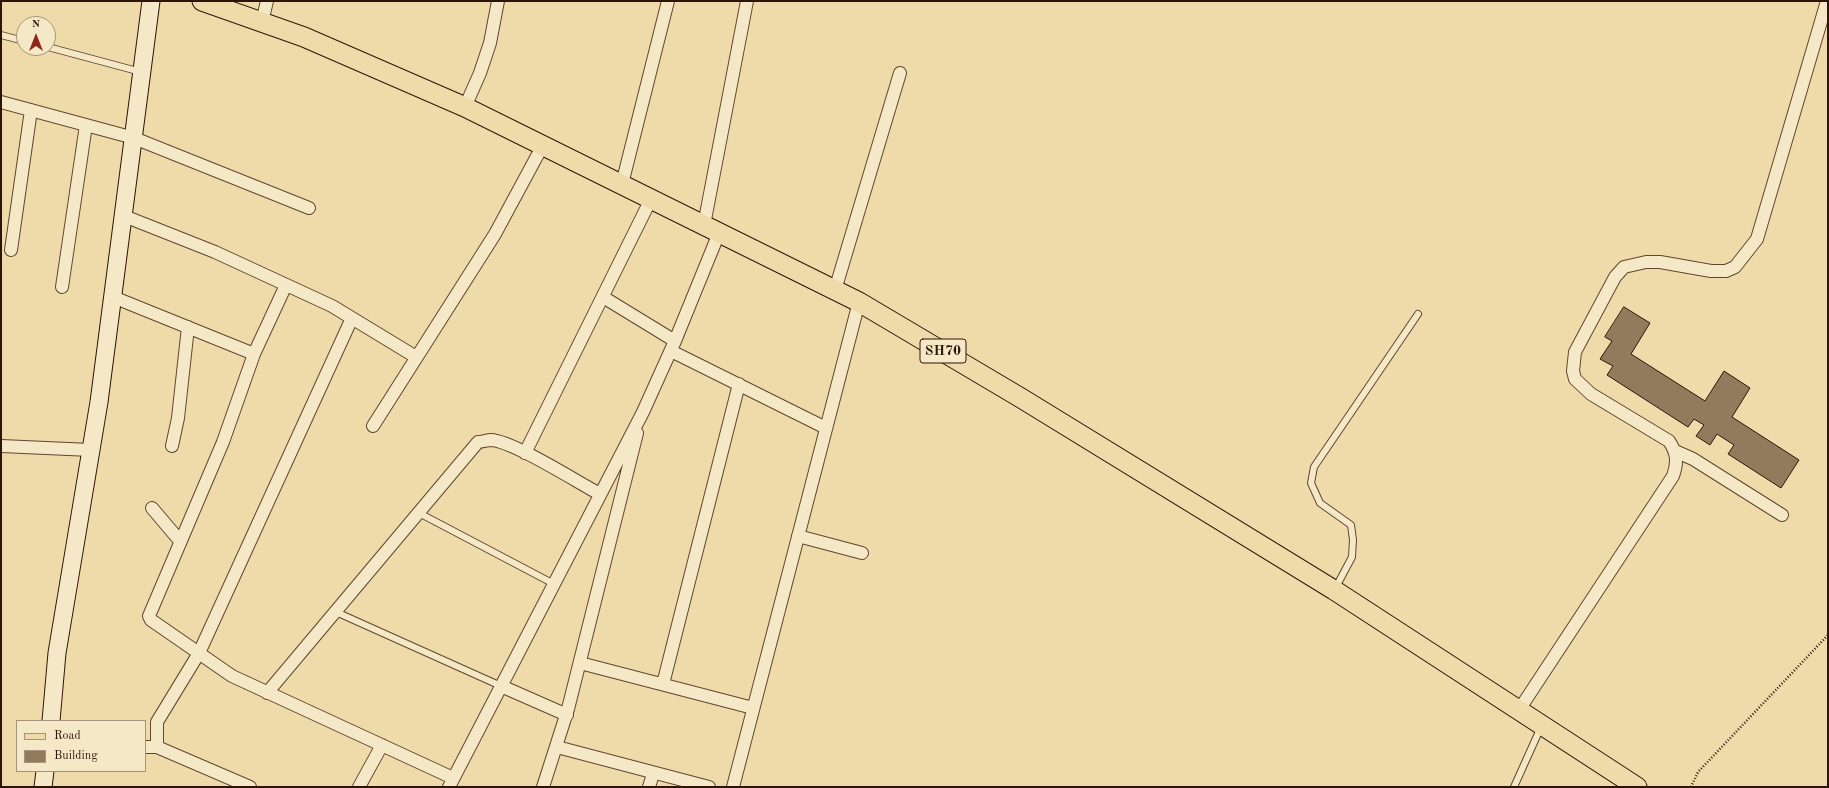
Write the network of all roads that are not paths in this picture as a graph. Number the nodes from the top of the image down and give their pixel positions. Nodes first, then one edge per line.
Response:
1 (151, 1) edge
2 (202, 1) edge
3 (267, 1) edge
4 (498, 1) edge
5 (668, 1) edge
6 (747, 1) edge
7 (1827, 1) edge
8 (262, 22) junction
9 (1, 35) edge
10 (16, 39) edge
11 (56, 50) edge
12 (142, 72) junction
13 (900, 73) dead end
14 (1, 102) edge
15 (465, 107) junction
16 (31, 110) junction
17 (86, 125) junction
18 (134, 138) junction
19 (543, 145) junction
20 (622, 184) junction
21 (651, 199) junction
22 (309, 208) dead end
23 (124, 216) junction
24 (711, 229) junction
25 (11, 250) dead end
26 (286, 285) junction
27 (62, 287) dead end
28 (835, 290) junction
29 (113, 297) junction
30 (602, 297) junction
31 (859, 302) junction
32 (1418, 314) dead end
33 (352, 318) junction
34 (188, 327) junction
35 (673, 346) junction
36 (254, 354) junction
37 (416, 357) junction
38 (739, 384) junction
39 (642, 412) junction
40 (374, 426) dead end
41 (826, 428) junction
42 (1, 446) edge
43 (172, 446) dead end
44 (91, 450) junction
45 (1675, 452) junction
46 (525, 453) junction
47 (600, 494) junction
48 (152, 508) dead end
49 (419, 513) junction
50 (1782, 514) dead end
51 (798, 536) junction
52 (180, 541) junction
53 (862, 553) dead end
54 (554, 584) junction
55 (1334, 590) junction
56 (336, 612) junction
57 (199, 653) junction
58 (580, 663) junction
59 (663, 684) junction
60 (501, 686) junction
61 (267, 693) junction
62 (753, 708) junction
63 (1519, 710) junction
64 (566, 715) junction
65 (51, 720) edge
66 (1542, 725) junction
67 (382, 746) junction
68 (151, 747) edge
69 (557, 747) junction
70 (45, 772) edge
71 (653, 774) junction
72 (451, 782) edge
73 (43, 787) edge
74 (250, 787) edge
75 (359, 787) edge
76 (543, 787) edge
77 (649, 787) edge
78 (709, 787) edge
79 (733, 787) edge
80 (1514, 787) edge
81 (1637, 787) edge

1 - 12 street
2 - 8 main road, SH70
3 - 8 street
4 - 15 street
5 - 20 street
6 - 24 street
7 - 45 street
8 - 15 main road, SH70
9 - 10 lane
11 - 12 lane
12 - 18 street
13 - 28 street
14 - 16 street
15 - 19 main road, SH70
16 - 17 street
16 - 25 street
17 - 18 street
17 - 27 street
18 - 22 street
18 - 23 street
19 - 20 main road, SH70
19 - 37 street
20 - 21 main road, SH70
21 - 24 main road, SH70
21 - 30 street
23 - 26 street
23 - 29 street
24 - 28 main road, SH70
24 - 35 street
26 - 33 street
26 - 36 street
28 - 31 main road, SH70
29 - 34 street
29 - 44 street
30 - 35 street
30 - 46 street
31 - 41 street
31 - 55 main road, SH70
32 - 55 lane
33 - 37 street
33 - 57 street
34 - 36 street
34 - 43 street
35 - 38 street
35 - 39 street
36 - 52 street
37 - 40 street
38 - 41 street
38 - 59 street
39 - 47 street
39 - 58 street
41 - 51 street
42 - 44 street
44 - 65 street
45 - 50 street
45 - 63 street
46 - 47 street
46 - 49 street
47 - 54 street
48 - 52 street
49 - 54 lane
49 - 56 street
51 - 53 street
51 - 62 street
52 - 57 street
54 - 60 street
55 - 63 main road, SH70
56 - 60 lane
56 - 61 street
57 - 61 street
57 - 68 street
58 - 59 street
58 - 64 street
59 - 62 street
60 - 64 street
60 - 72 street
61 - 67 street
62 - 79 street
63 - 66 main road, SH70
64 - 69 street
66 - 80 lane
66 - 81 main road, SH70
67 - 72 street
67 - 75 street
68 - 74 street
69 - 71 street
69 - 76 street
70 - 73 street
71 - 77 street
71 - 78 street

